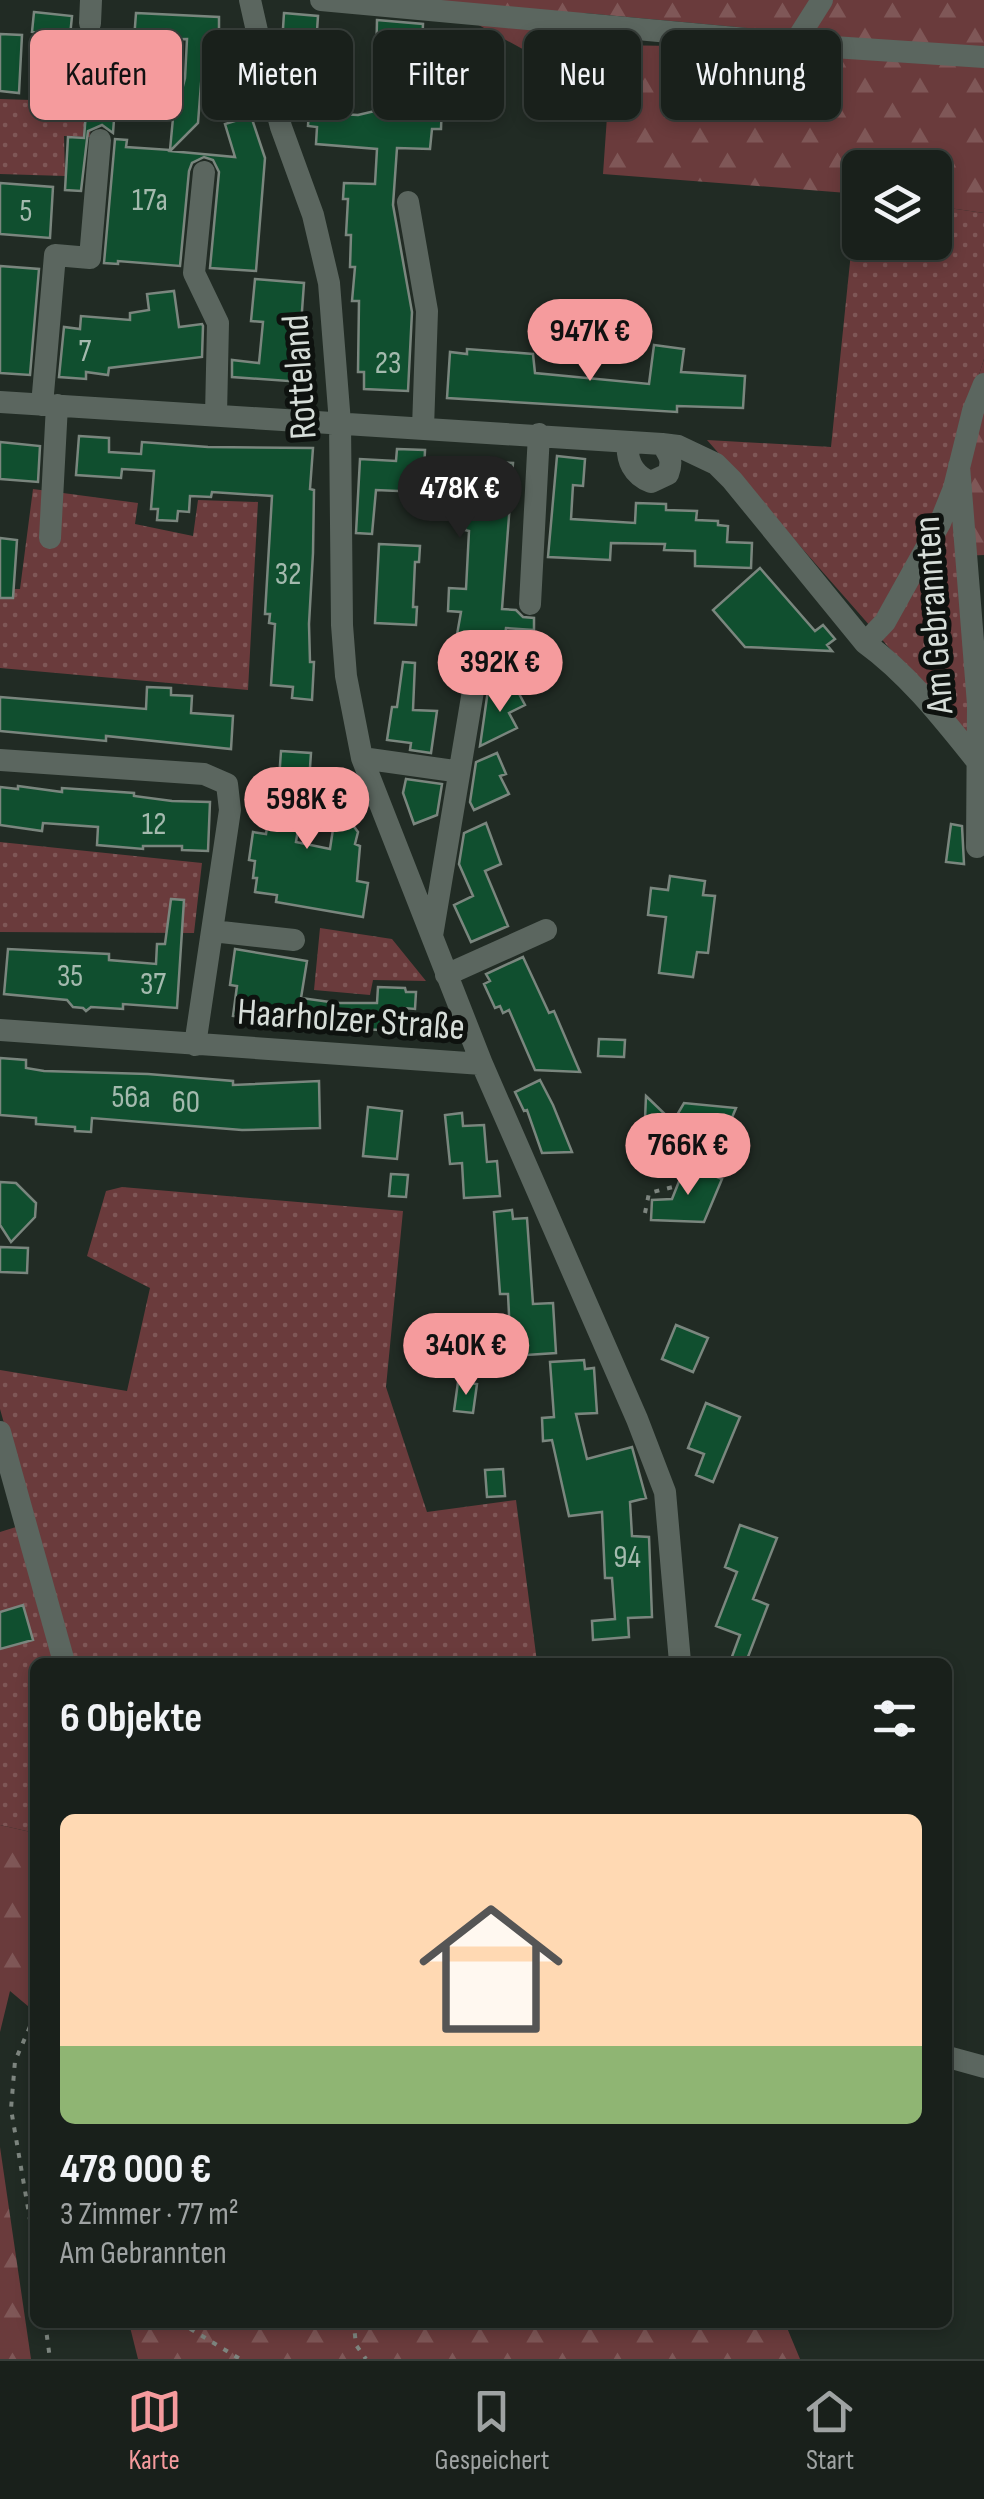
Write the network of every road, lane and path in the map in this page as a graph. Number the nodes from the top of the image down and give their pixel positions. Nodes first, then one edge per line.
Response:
1 (250, 0) edge
2 (321, 0) edge
3 (822, 0) edge
4 (669, 30) edge
5 (803, 30) edge
6 (841, 45) edge
7 (984, 57) edge
8 (100, 140) dead end
9 (204, 172) dead end
10 (408, 202) dead end
11 (984, 384) edge
12 (0, 402) edge
13 (50, 405) junction
14 (216, 415) junction
15 (340, 423) junction
16 (423, 428) junction
17 (540, 434) junction
18 (628, 442) junction
19 (662, 444) junction
20 (960, 466) junction
21 (50, 538) dead end
22 (530, 604) dead end
23 (865, 643) junction
24 (496, 676) dead end
25 (362, 758) junction
26 (0, 760) edge
27 (976, 760) junction
28 (454, 772) dead end
29 (977, 847) dead end
30 (546, 930) dead end
31 (212, 931) junction
32 (432, 939) junction
33 (294, 940) dead end
34 (446, 975) junction
35 (0, 1030) edge
36 (194, 1045) junction
37 (482, 1064) junction
38 (673, 1187) dead end
39 (645, 1214) dead end
40 (0, 1432) edge
41 (63, 1658) edge
42 (680, 1658) edge
43 (30, 2026) edge
44 (952, 2058) edge
45 (984, 2067) edge
46 (30, 2219) edge
47 (46, 2328) edge
48 (189, 2328) edge
49 (354, 2328) edge
50 (50, 2359) edge
51 (240, 2359) edge
52 (366, 2359) edge

1 - 15 street, Rotteland
2 - 4 street
3 - 5 street
6 - 7 street
8 - 13 street
9 - 14 street
10 - 16 street
11 - 20 street, Am Gebrannten
12 - 13 street, Am Gebrannten
13 - 14 street, Am Gebrannten
13 - 21 street
14 - 15 street, Am Gebrannten
15 - 16 street, Am Gebrannten
15 - 25 street, Rotteland
16 - 17 street, Am Gebrannten
17 - 18 street, Am Gebrannten
17 - 22 street
18 - 19 street, Am Gebrannten
18 - 19 street
19 - 23 street, Am Gebrannten
20 - 23 street, Am Gebrannten
20 - 27 street, Am Gebrannten
23 - 27 street, Am Gebrannten
24 - 32 street
25 - 28 street
25 - 32 street, Rotteland
26 - 31 street
27 - 29 street, Am Gebrannten
30 - 34 street
31 - 33 street
31 - 36 street
32 - 34 street, Rotteland
34 - 37 street, Rotteland
35 - 36 street, Haarholzer Straße
36 - 37 street, Haarholzer Straße
37 - 42 street, Haarholzer Straße
38 - 39 path
40 - 41 street
43 - 46 path
44 - 45 street
47 - 50 path
48 - 51 path
49 - 52 path

